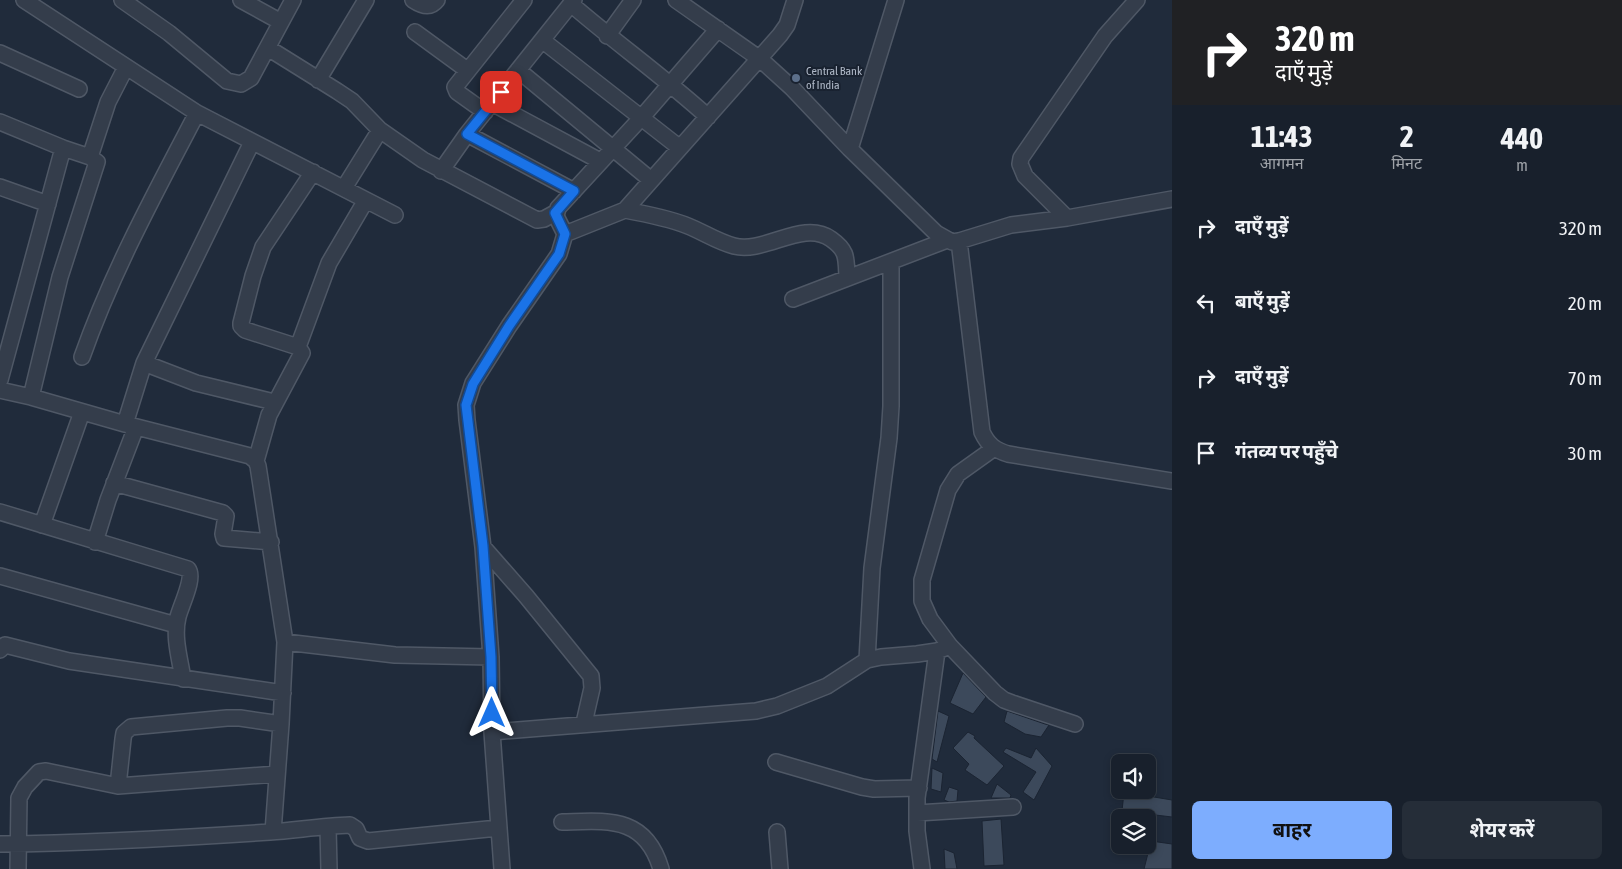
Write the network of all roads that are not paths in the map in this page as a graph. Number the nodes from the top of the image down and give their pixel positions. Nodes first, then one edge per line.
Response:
1 (25, 0) edge
2 (122, 0) edge
3 (241, 0) edge
4 (293, 0) edge
5 (366, 0) edge
6 (413, 0) edge
7 (437, 0) edge
8 (524, 0) edge
9 (633, 0) edge
10 (676, 0) edge
11 (795, 0) edge
12 (896, 0) edge
13 (1137, 0) edge
14 (573, 2) edge
15 (281, 22) junction
16 (718, 29) junction
17 (415, 32) dead end
18 (607, 36) junction
19 (542, 40) junction
20 (268, 48) junction
21 (0, 53) edge
22 (760, 58) junction
23 (126, 67) junction
24 (468, 70) junction
25 (518, 70) junction
26 (318, 80) junction
27 (671, 84) junction
28 (79, 89) dead end
29 (489, 108) junction
30 (197, 113) junction
31 (642, 117) junction
32 (708, 117) junction
33 (0, 122) edge
34 (380, 130) junction
35 (467, 134) junction
36 (252, 142) junction
37 (63, 148) junction
38 (613, 148) junction
39 (680, 148) junction
40 (850, 148) junction
41 (90, 157) junction
42 (600, 161) junction
43 (441, 171) junction
44 (313, 172) junction
45 (651, 180) junction
46 (0, 187) edge
47 (344, 188) junction
48 (574, 191) junction
49 (1172, 199) edge
50 (366, 200) junction
51 (48, 204) junction
52 (625, 210) junction
53 (555, 213) junction
54 (395, 215) dead end
55 (1067, 218) junction
56 (565, 234) junction
57 (953, 240) junction
58 (891, 263) junction
59 (847, 278) junction
60 (793, 299) dead end
61 (298, 347) junction
62 (82, 358) dead end
63 (144, 363) junction
64 (0, 380) edge
65 (0, 390) edge
66 (31, 397) junction
67 (274, 402) junction
68 (82, 412) junction
69 (131, 425) junction
70 (994, 449) junction
71 (256, 461) junction
72 (1172, 481) edge
73 (114, 483) junction
74 (0, 512) edge
75 (42, 525) junction
76 (95, 542) junction
77 (270, 542) junction
78 (483, 546) junction
79 (0, 576) edge
80 (176, 625) junction
81 (285, 642) junction
82 (944, 648) junction
83 (0, 650) edge
84 (491, 657) junction
85 (867, 660) junction
86 (183, 679) junction
87 (283, 693) junction
88 (281, 724) junction
89 (584, 724) junction
90 (1075, 724) dead end
91 (492, 732) junction
92 (776, 762) dead end
93 (277, 774) junction
94 (118, 786) junction
95 (919, 788) junction
96 (1013, 807) dead end
97 (917, 813) junction
98 (562, 822) dead end
99 (328, 827) junction
100 (498, 828) junction
101 (273, 832) junction
102 (777, 832) dead end
103 (0, 844) edge
104 (17, 844) junction
105 (18, 869) edge
106 (329, 869) edge
107 (502, 869) edge
108 (661, 869) edge
109 (780, 869) edge
110 (922, 869) edge

1 - 23 street
2 - 20 street
3 - 15 street
4 - 15 street
5 - 26 street
6 - 7 street
8 - 24 street
9 - 18 street
10 - 16 street
11 - 22 street
12 - 40 street
13 - 55 street
14 - 18 street
14 - 19 street
15 - 20 street
16 - 22 street
16 - 27 street
17 - 24 street
18 - 27 street
19 - 25 street
19 - 31 street
20 - 26 street
21 - 28 street
22 - 32 street
22 - 40 street
23 - 30 street
23 - 41 street
24 - 29 street
25 - 29 street
25 - 38 street
26 - 34 street
27 - 31 street
27 - 32 street
29 - 35 street
29 - 42 street
30 - 36 street
30 - 62 street
31 - 38 street
31 - 39 street
32 - 39 street
33 - 37 street
34 - 43 street
34 - 47 street
35 - 43 street
35 - 48 street
36 - 44 street
36 - 63 street
37 - 41 street
37 - 51 street
38 - 42 street
38 - 45 street
39 - 45 street
40 - 57 street
41 - 66 street
42 - 48 street
43 - 53 street
44 - 47 street
44 - 61 street
45 - 52 street
46 - 51 street
47 - 50 street
48 - 53 street
49 - 55 street
50 - 54 street
50 - 61 street
51 - 64 street
52 - 56 street
52 - 59 street
53 - 56 street
55 - 57 street
56 - 78 street
57 - 58 street
57 - 70 street
58 - 59 street
58 - 85 street
59 - 60 street
61 - 67 street
63 - 67 street
63 - 69 street
65 - 66 street
66 - 68 street
67 - 71 street
68 - 69 street
68 - 75 street
69 - 71 street
69 - 73 street
70 - 72 street
70 - 82 street
71 - 77 street
73 - 76 street
73 - 77 street
74 - 75 street
75 - 76 street
76 - 80 street
77 - 81 street
78 - 84 street
78 - 89 street
79 - 80 street
80 - 86 street
81 - 84 street
81 - 87 street
82 - 85 street
82 - 90 street
82 - 95 street
83 - 86 street
84 - 91 street
85 - 89 street
86 - 87 street
87 - 88 street
88 - 93 street
88 - 94 street
89 - 91 street
91 - 100 street
92 - 95 street
93 - 94 street
93 - 101 street
94 - 104 street
95 - 97 street
96 - 97 street
97 - 110 street
98 - 108 street
99 - 100 street
99 - 101 street
99 - 106 street
100 - 107 street
101 - 104 street
102 - 109 street
103 - 104 street
104 - 105 street

